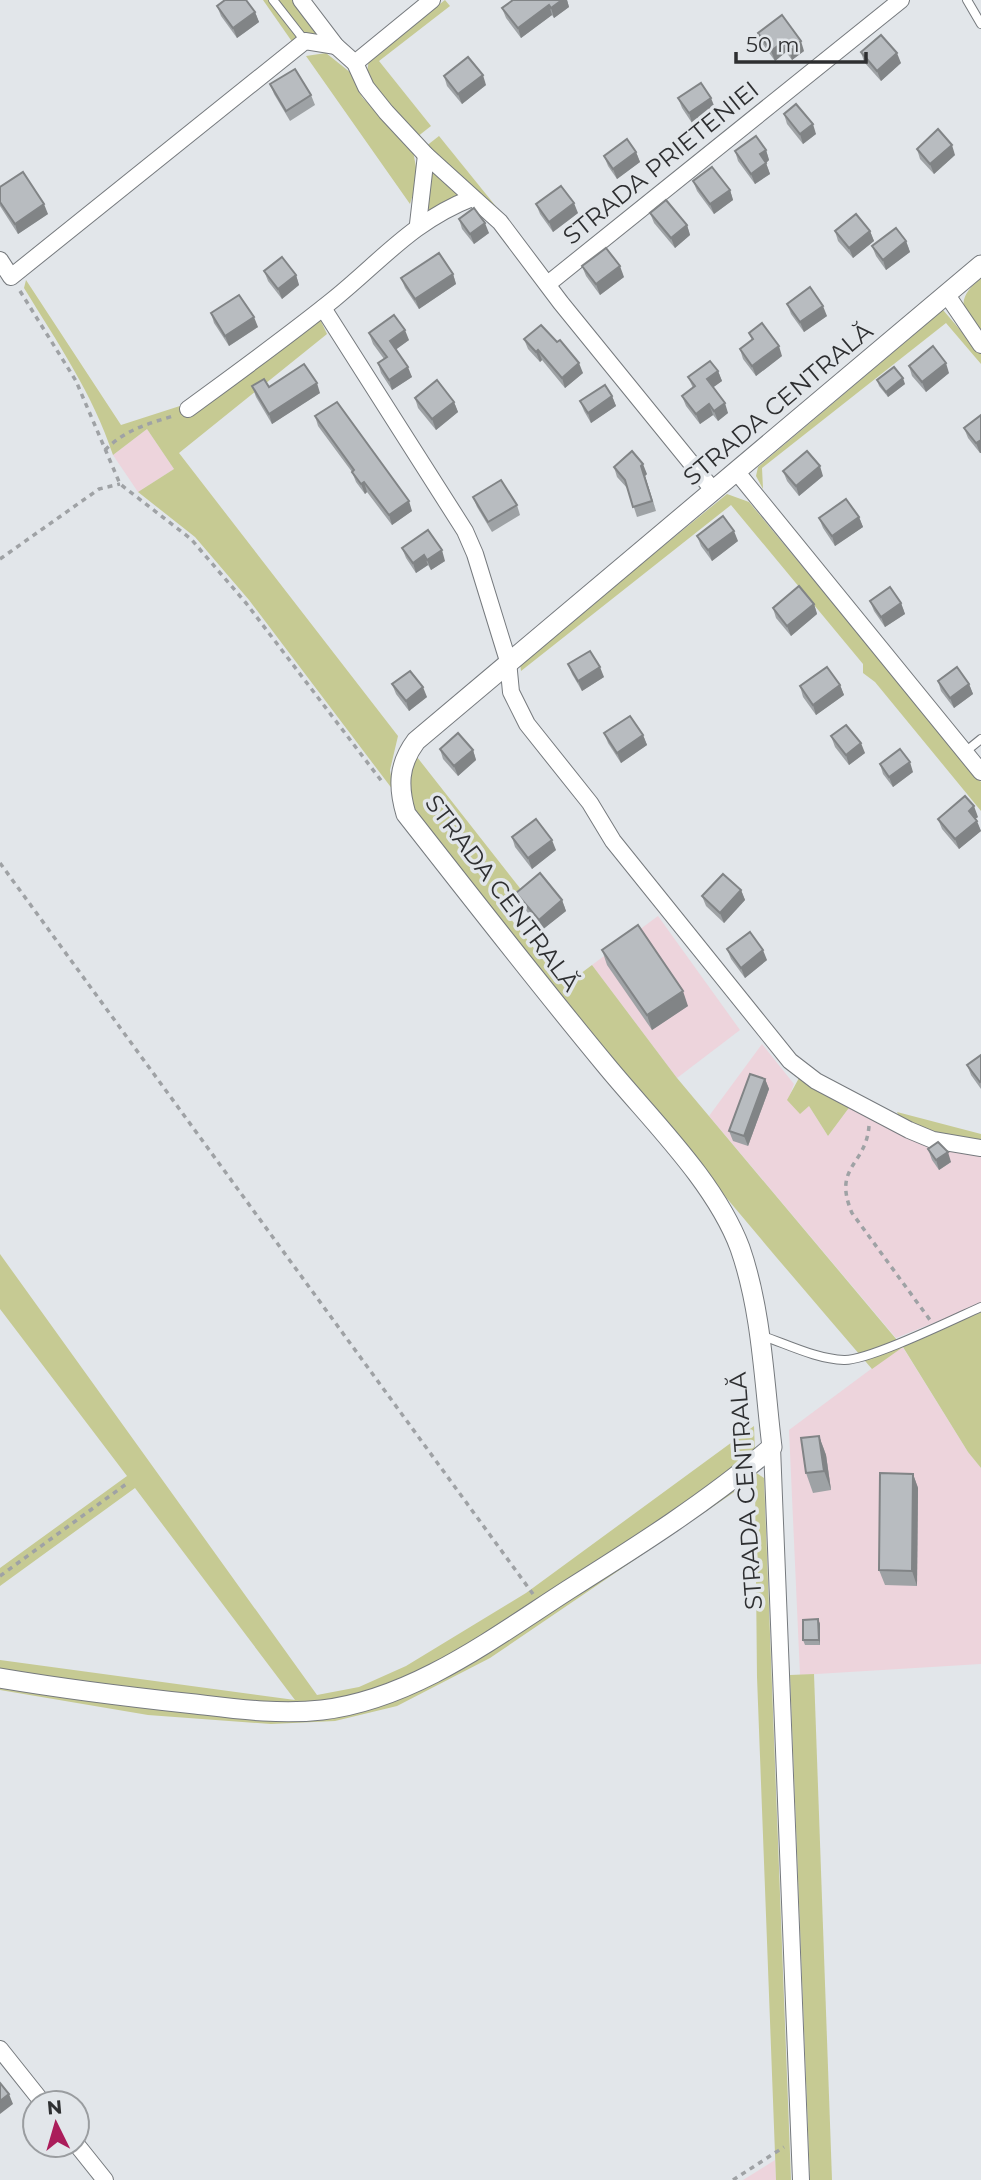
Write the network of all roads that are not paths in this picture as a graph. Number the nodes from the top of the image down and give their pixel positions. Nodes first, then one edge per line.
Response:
1 (272, 0) edge
2 (301, 0) edge
3 (432, 0) edge
4 (901, 0) edge
5 (967, 0) edge
6 (981, 24) edge
7 (305, 41) junction
8 (336, 46) junction
9 (355, 63) junction
10 (426, 155) junction
11 (472, 198) junction
12 (418, 224) junction
13 (0, 260) edge
14 (981, 265) edge
15 (549, 284) junction
16 (947, 295) junction
17 (323, 308) junction
18 (981, 345) edge
19 (188, 409) road end
20 (736, 471) junction
21 (713, 490) junction
22 (508, 661) junction
23 (981, 739) edge
24 (965, 752) junction
25 (981, 772) edge
26 (981, 1148) edge
27 (981, 1307) edge
28 (758, 1334) junction
29 (772, 1447) junction
30 (0, 1678) edge
31 (0, 2049) edge
32 (32, 2089) edge
33 (88, 2159) edge
34 (105, 2180) edge
35 (801, 2180) edge

1 - 7 lane
2 - 8 street
3 - 9 street
4 - 15 street, STRADA PRIETENIEI
5 - 6 lane
7 - 8 street
7 - 13 street
8 - 9 street
9 - 10 street
10 - 11 street
10 - 12 street
11 - 12 street
11 - 15 street
12 - 17 street
14 - 16 street, STRADA CENTRALĂ
15 - 21 street
16 - 18 street
16 - 20 street, STRADA CENTRALĂ
17 - 19 street
17 - 22 street
20 - 21 street, STRADA CENTRALĂ
20 - 24 street
21 - 22 street, STRADA CENTRALĂ
22 - 26 street
22 - 28 street, STRADA CENTRALĂ
23 - 24 lane
24 - 25 street
27 - 28 lane
28 - 29 street, STRADA CENTRALĂ
29 - 30 street
29 - 35 street, STRADA CENTRALĂ
31 - 32 street
33 - 34 street

